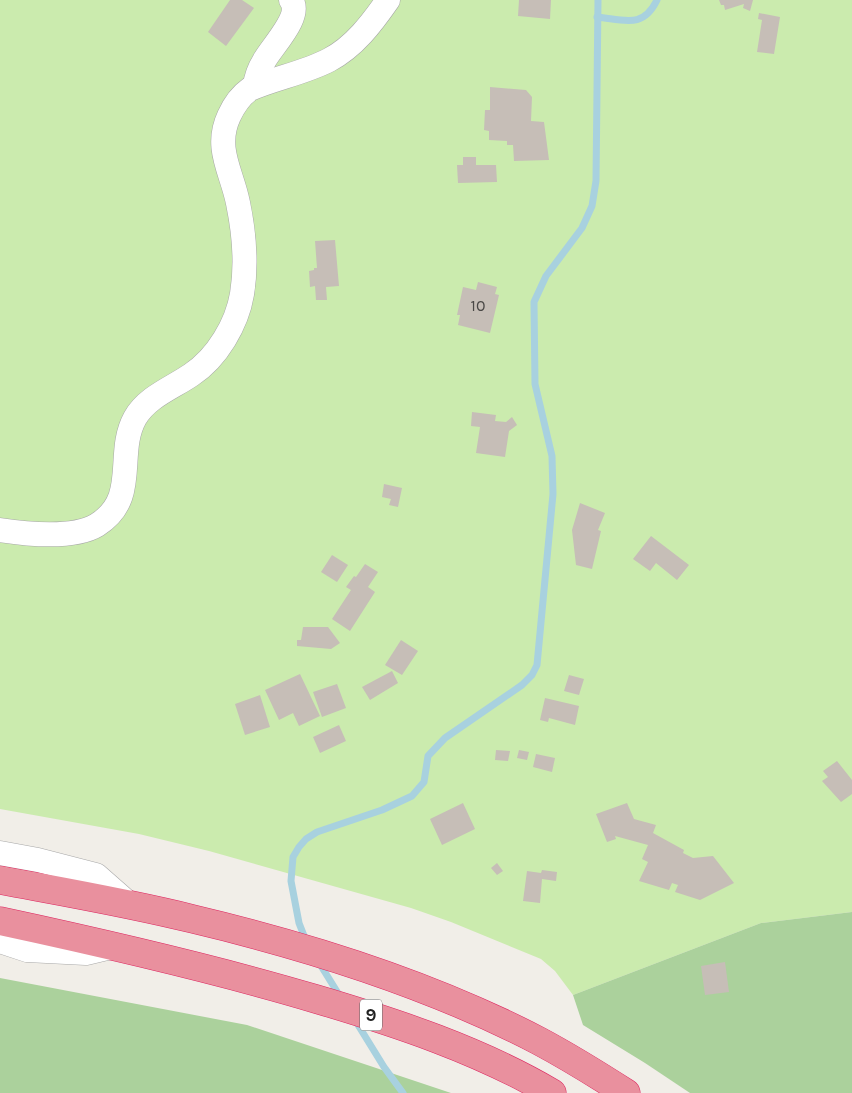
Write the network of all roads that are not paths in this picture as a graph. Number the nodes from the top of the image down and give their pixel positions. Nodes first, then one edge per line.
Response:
1 (291, 0) edge
2 (388, 0) edge
3 (255, 86) junction
4 (0, 530) edge
5 (0, 853) edge
6 (0, 880) edge
7 (129, 904) junction
8 (0, 922) edge
9 (0, 941) edge
10 (117, 946) junction
11 (552, 1093) edge
12 (626, 1093) edge

1 - 3 lane
2 - 3 lane
3 - 4 lane
5 - 7 lane
6 - 7 highway, 9
7 - 12 highway, 9
8 - 10 highway, 9
9 - 10 lane
10 - 11 highway, 9

